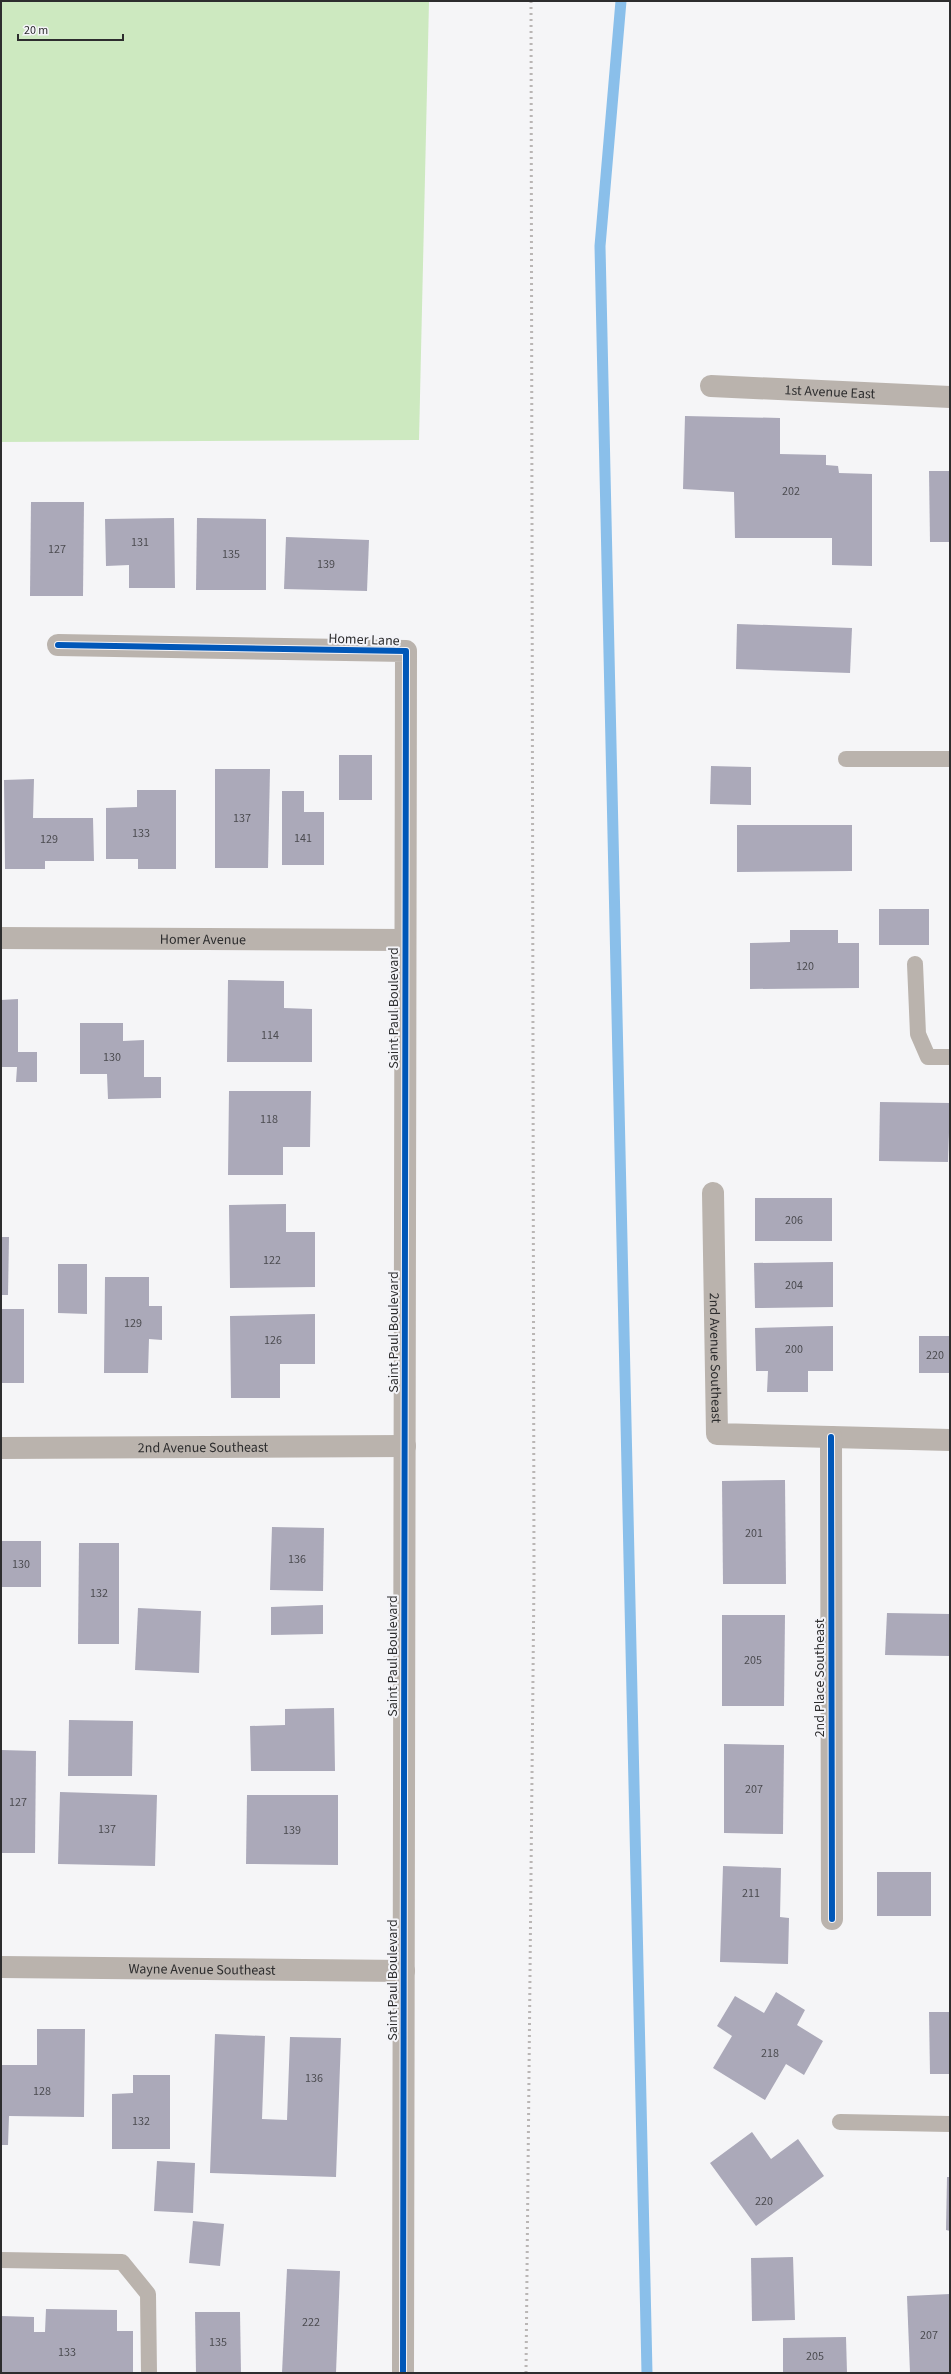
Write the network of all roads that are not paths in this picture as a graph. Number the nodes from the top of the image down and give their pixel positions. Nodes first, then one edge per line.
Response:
1 (710, 386) dead end
2 (950, 397) edge
3 (58, 645) dead end
4 (846, 759) dead end
5 (950, 760) edge
6 (1, 938) edge
7 (405, 940) junction
8 (915, 964) dead end
9 (950, 1057) edge
10 (713, 1193) dead end
11 (831, 1437) junction
12 (950, 1440) edge
13 (405, 1446) junction
14 (1, 1448) edge
15 (832, 1919) dead end
16 (1, 1967) edge
17 (404, 1971) junction
18 (840, 2122) dead end
19 (950, 2124) edge
20 (1, 2260) edge
21 (149, 2373) edge
22 (403, 2373) edge

1 - 2 street, 1st Avenue East
3 - 7 street, Homer Lane
4 - 5 lane
6 - 7 street, Homer Avenue
7 - 13 street, Saint Paul Boulevard
8 - 9 lane
10 - 11 street, 2nd Avenue Southeast
11 - 12 street, 2nd Avenue Southeast
11 - 15 street, 2nd Place Southeast
13 - 14 street, 2nd Avenue Southeast
13 - 17 street, Saint Paul Boulevard
16 - 17 street, Wayne Avenue Southeast
17 - 22 street, Saint Paul Boulevard
18 - 19 lane
20 - 21 lane

